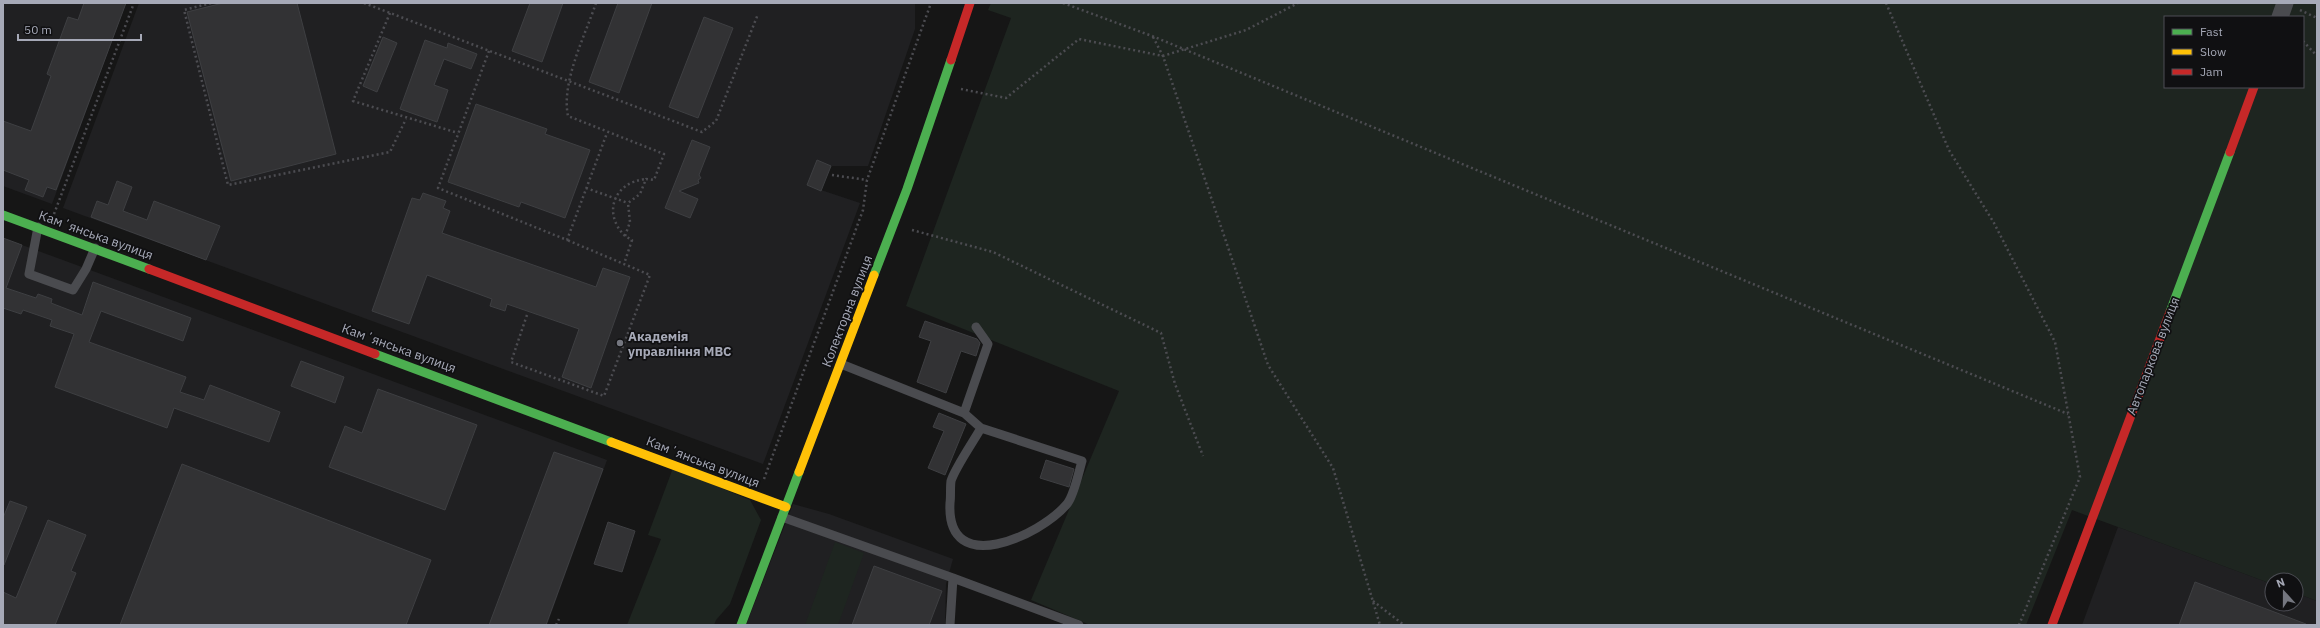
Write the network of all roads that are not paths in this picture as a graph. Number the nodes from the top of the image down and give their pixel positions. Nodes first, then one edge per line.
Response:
1 (970, 3) edge
2 (2285, 3) edge
3 (2280, 16) edge
4 (2254, 88) edge
5 (3, 215) edge
6 (42, 229) junction
7 (95, 248) junction
8 (976, 327) dead end
9 (840, 364) junction
10 (964, 413) junction
11 (981, 428) junction
12 (786, 507) junction
13 (782, 517) junction
14 (953, 578) junction
15 (741, 625) edge
16 (950, 625) edge
17 (1079, 625) edge
18 (2052, 625) edge

1 - 9 street, Колекторна вулиця
2 - 3 street
4 - 18 street, Автопаркова вулиця
5 - 6 street, Камʼянська вулиця
6 - 7 street, Камʼянська вулиця
6 - 7 lane
7 - 12 street, Камʼянська вулиця
8 - 10 lane
9 - 10 lane
9 - 12 street, Колекторна вулиця
10 - 11 lane
11 - 11 lane
12 - 13 street, Колекторна вулиця
13 - 14 lane
13 - 15 street, Колекторна вулиця
14 - 16 lane
14 - 17 lane

